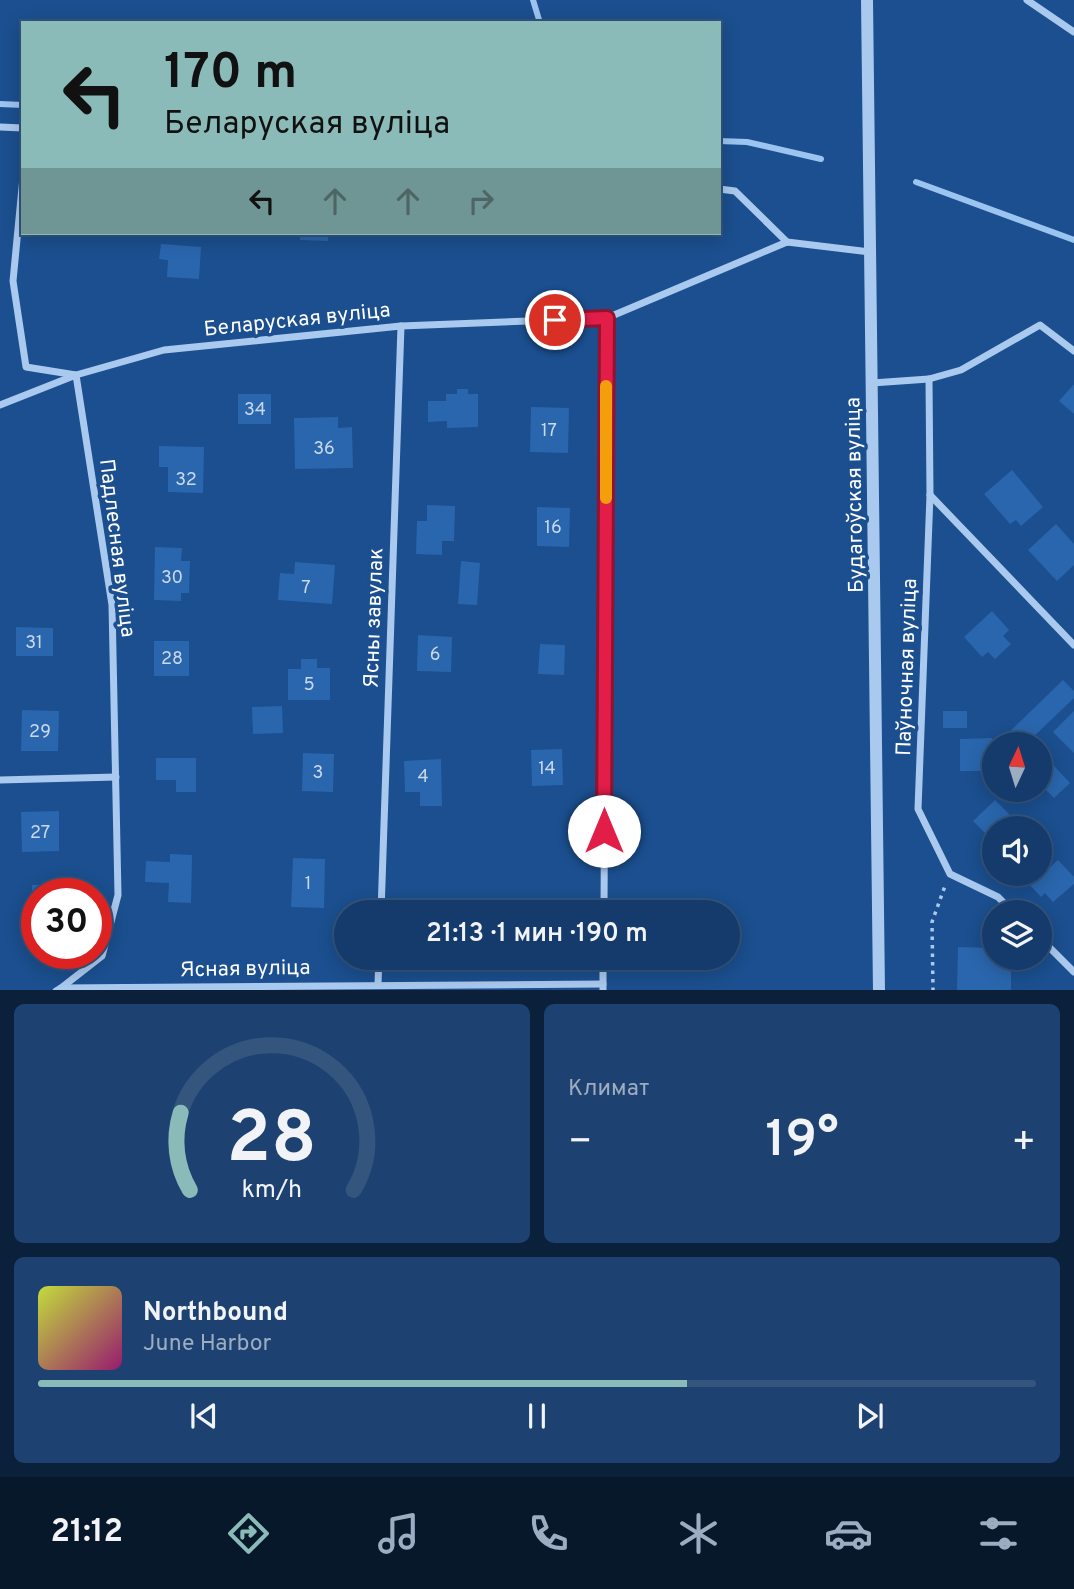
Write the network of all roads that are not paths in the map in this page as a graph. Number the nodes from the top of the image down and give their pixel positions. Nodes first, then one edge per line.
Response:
1 (867, 0) edge
2 (1027, 0) edge
3 (1074, 32) edge
4 (0, 127) edge
5 (21, 128) edge
6 (721, 189) edge
7 (21, 198) edge
8 (787, 242) junction
9 (870, 251) junction
10 (607, 318) junction
11 (401, 326) junction
12 (1074, 351) edge
13 (76, 375) junction
14 (929, 379) junction
15 (872, 383) junction
16 (0, 405) edge
17 (930, 495) junction
18 (1074, 645) edge
19 (116, 777) junction
20 (0, 780) edge
21 (381, 900) edge
22 (604, 900) edge
23 (1001, 900) edge
24 (1052, 950) edge
25 (379, 970) edge
26 (1074, 972) edge
27 (378, 984) junction
28 (603, 987) edge
29 (58, 989) edge
30 (879, 990) edge

1 - 9 street, Будагоўская вуліца
2 - 3 street
4 - 5 street
6 - 8 street
7 - 13 street
8 - 9 street
8 - 10 street
9 - 15 street, Будагоўская вуліца
10 - 11 street, Беларуская вуліца
10 - 22 street
11 - 13 street, Беларуская вуліца
11 - 21 street, Ясны завулак
12 - 14 street
13 - 16 street, Беларуская вуліца
13 - 19 street, Падлесная вуліца
14 - 15 street
14 - 17 street, Паўночная вуліца
15 - 30 street, Будагоўская вуліца
17 - 18 street
17 - 23 street, Паўночная вуліца
19 - 20 street
19 - 29 street, Падлесная вуліца
24 - 26 street
25 - 27 street
27 - 28 street, Ясная вуліца
27 - 29 street, Ясная вуліца

